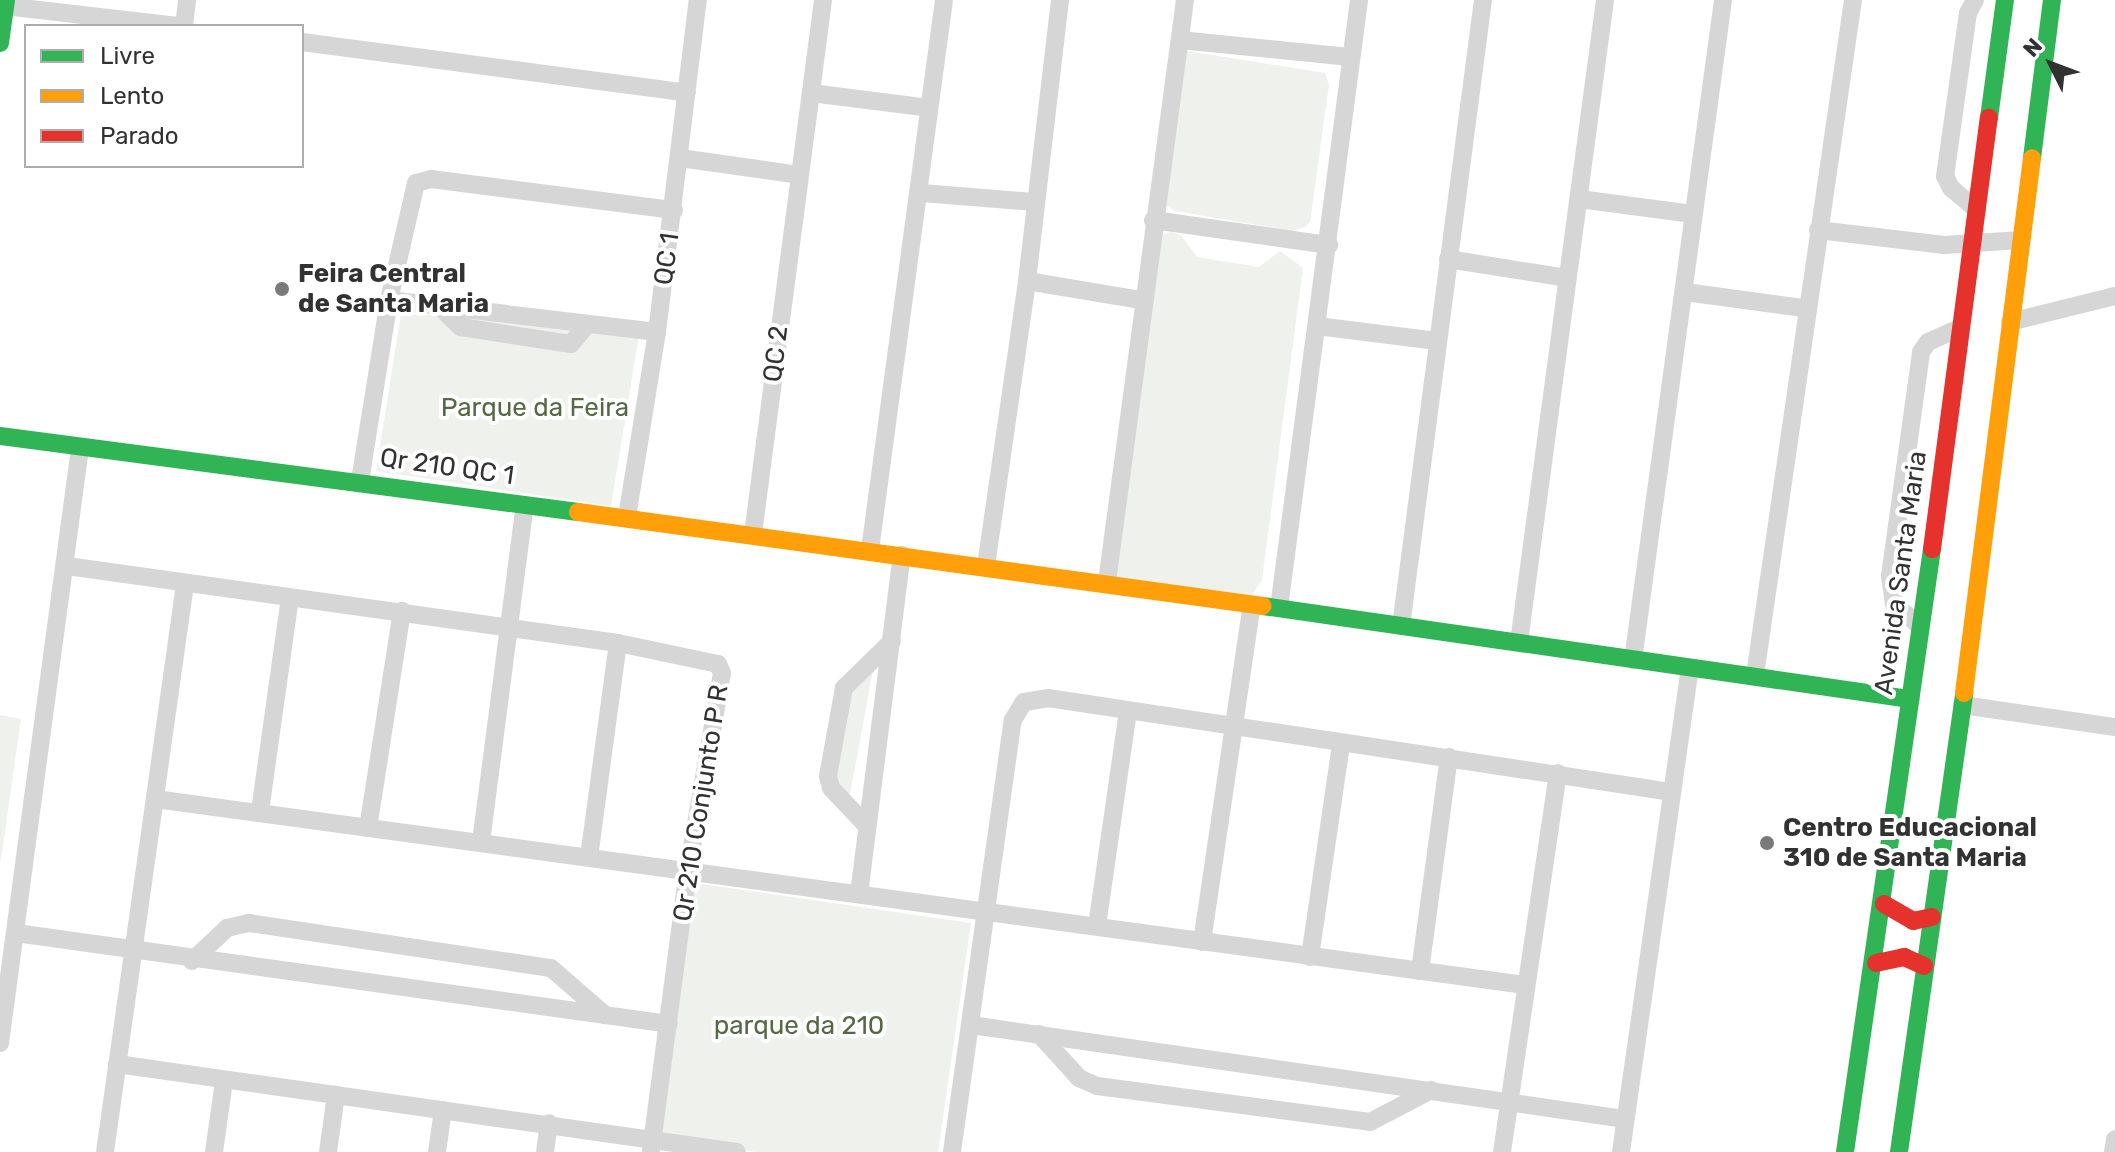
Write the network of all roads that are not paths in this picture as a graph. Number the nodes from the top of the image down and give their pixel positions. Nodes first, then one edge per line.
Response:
1 (187, 0) edge
2 (698, 0) edge
3 (823, 0) edge
4 (944, 0) edge
5 (1060, 0) edge
6 (1185, 0) edge
7 (1359, 0) edge
8 (1483, 0) edge
9 (1605, 0) edge
10 (1723, 0) edge
11 (1853, 0) edge
12 (1975, 0) edge
13 (2005, 0) edge
14 (2052, 0) edge
15 (6, 3) edge
16 (166, 24) edge
17 (181, 24) edge
18 (1180, 40) junction
19 (304, 42) edge
20 (0, 43) edge
21 (1350, 57) junction
22 (687, 93) junction
23 (811, 93) junction
24 (929, 108) junction
25 (680, 158) junction
26 (799, 175) junction
27 (922, 193) junction
28 (1579, 199) junction
29 (1035, 202) junction
30 (674, 210) junction
31 (1977, 210) junction
32 (1693, 214) junction
33 (1153, 220) junction
34 (1818, 230) junction
35 (1973, 240) junction
36 (2021, 240) junction
37 (1329, 245) junction
38 (1448, 259) junction
39 (1566, 278) junction
40 (1027, 281) junction
41 (1685, 292) junction
42 (2115, 296) edge
43 (389, 300) junction
44 (1141, 300) junction
45 (1804, 308) junction
46 (2010, 322) junction
47 (1317, 326) junction
48 (1961, 327) junction
49 (657, 332) junction
50 (1437, 341) junction
51 (0, 436) edge
52 (80, 448) junction
53 (360, 481) junction
54 (525, 505) junction
55 (627, 517) junction
56 (753, 534) junction
57 (870, 550) junction
58 (902, 555) junction
59 (67, 566) junction
60 (986, 566) junction
61 (1107, 582) junction
62 (185, 584) junction
63 (290, 598) junction
64 (1252, 605) junction
65 (1279, 608) junction
66 (402, 611) junction
67 (1401, 626) junction
68 (1920, 626) junction
69 (510, 628) junction
70 (892, 641) junction
71 (1519, 642) junction
72 (618, 643) junction
73 (1633, 660) junction
74 (1690, 668) junction
75 (1755, 675) junction
76 (1910, 699) junction
77 (1962, 705) junction
78 (1128, 712) junction
79 (2115, 727) edge
80 (1236, 728) junction
81 (1341, 744) junction
82 (1449, 757) junction
83 (1558, 773) junction
84 (1672, 792) junction
85 (155, 799) junction
86 (260, 811) junction
87 (867, 826) junction
88 (368, 828) junction
89 (481, 842) junction
90 (589, 857) junction
91 (688, 870) junction
92 (859, 894) junction
93 (1884, 904) junction
94 (986, 913) junction
95 (1932, 917) junction
96 (1097, 926) junction
97 (16, 933) junction
98 (1202, 942) junction
99 (132, 951) junction
100 (1310, 957) junction
101 (192, 961) junction
102 (1876, 963) junction
103 (1924, 966) junction
104 (1420, 971) junction
105 (1525, 985) junction
106 (2, 1012) edge
107 (605, 1015) junction
108 (669, 1024) junction
109 (971, 1025) junction
110 (1039, 1034) junction
111 (0, 1043) edge
112 (117, 1064) junction
113 (224, 1081) junction
114 (1431, 1090) junction
115 (336, 1095) junction
116 (1510, 1102) junction
117 (443, 1110) junction
118 (1625, 1119) junction
119 (549, 1123) junction
120 (2115, 1139) edge
121 (652, 1146) edge
122 (105, 1152) edge
123 (214, 1152) edge
124 (328, 1152) edge
125 (437, 1152) edge
126 (545, 1152) edge
127 (737, 1152) edge
128 (952, 1152) edge
129 (1502, 1152) edge
130 (1621, 1152) edge
131 (1845, 1152) edge
132 (1899, 1152) edge
133 (2113, 1152) edge

1 - 17 street
2 - 22 street, QC 1
3 - 23 street, QC 2
4 - 24 street
5 - 29 street
6 - 18 street
7 - 21 street
8 - 38 street
9 - 28 street
10 - 32 street
11 - 34 street
12 - 31 street
13 - 31 main road, Avenida Santa Maria
14 - 36 main road
15 - 16 street
15 - 20 main road
18 - 21 street
18 - 33 street
19 - 22 street
21 - 37 street
22 - 25 street, QC 1
23 - 24 street
23 - 26 street, QC 2
24 - 27 street
25 - 26 street
25 - 30 street, QC 1
26 - 56 street, QC 2
27 - 29 street
27 - 57 street
28 - 32 street
28 - 39 street
29 - 40 street
30 - 43 street
30 - 49 street, QC 1
31 - 35 main road, Avenida Santa Maria
32 - 41 street
33 - 37 street
33 - 44 street
34 - 35 street
34 - 45 street
35 - 36 street
35 - 48 main road, Avenida Santa Maria
36 - 46 main road
37 - 47 street
38 - 39 street
38 - 50 street
39 - 71 street
40 - 44 street
40 - 60 street
41 - 45 street
41 - 73 street
42 - 46 street
43 - 49 street
43 - 53 street
44 - 61 street
45 - 75 street
46 - 77 main road
47 - 50 street
47 - 65 street
48 - 68 main road, Avenida Santa Maria
48 - 68 street
49 - 55 street, QC 1
50 - 67 street
51 - 52 main road, Qr 210 QC 1
52 - 53 main road, Qr 210 QC 1
52 - 59 street
53 - 54 main road, Qr 210 QC 1
54 - 55 main road, Qr 210 QC 1
54 - 69 street
55 - 56 main road, Qr 210 QC 1
56 - 57 main road, Qr 210 QC 1
57 - 58 main road, Qr 210 QC 1
58 - 60 main road, Qr 210 QC 1
58 - 70 street
59 - 62 street, Qr 210 Conjunto P R
59 - 97 street
60 - 61 main road, Qr 210 QC 1
61 - 64 main road, Qr 210 QC 1
62 - 63 street, Qr 210 Conjunto P R
62 - 85 street
63 - 66 street, Qr 210 Conjunto P R
63 - 86 street
64 - 65 main road, Qr 210 QC 1
64 - 80 street
65 - 67 main road, Qr 210 QC 1
66 - 69 street, Qr 210 Conjunto P R
66 - 88 street
67 - 71 main road, Qr 210 QC 1
68 - 76 main road, Avenida Santa Maria
69 - 72 street, Qr 210 Conjunto P R
69 - 89 street
70 - 87 street
70 - 87 street
71 - 73 main road, Qr 210 QC 1
72 - 90 street
72 - 91 street, Qr 210 Conjunto P R
73 - 74 main road, Qr 210 QC 1
74 - 75 main road, Qr 210 QC 1
74 - 84 street
75 - 76 main road, Qr 210 QC 1
76 - 93 main road, Avenida Santa Maria
77 - 79 street
77 - 95 main road
78 - 80 street
78 - 94 street
78 - 96 street
80 - 81 street
80 - 98 street
81 - 82 street
81 - 100 street
82 - 83 street
82 - 104 street
83 - 84 street
83 - 105 street
84 - 118 street
85 - 86 street
85 - 99 street
86 - 88 street
87 - 92 street
88 - 89 street
89 - 90 street
90 - 91 street
91 - 92 street
91 - 108 street, Qr 210 Conjunto P R
92 - 94 street
93 - 95 main road
93 - 102 main road, Avenida Santa Maria
94 - 96 street
94 - 109 street
95 - 103 main road
96 - 98 street
97 - 99 street
97 - 106 street
98 - 100 street
99 - 101 street
99 - 112 street
100 - 104 street
101 - 107 street
101 - 107 street
102 - 103 main road
102 - 131 main road, Avenida Santa Maria
103 - 132 main road
104 - 105 street
105 - 116 street
106 - 111 street
107 - 108 street
108 - 121 street, Qr 210 Conjunto P R
109 - 110 street
109 - 128 street
110 - 114 street
110 - 114 street
112 - 113 street
112 - 122 street
113 - 115 street
113 - 123 street
114 - 116 street
115 - 117 street
115 - 124 street
116 - 118 street
116 - 129 street
117 - 119 street
117 - 125 street
118 - 130 street
119 - 121 street
119 - 126 street
120 - 133 street
121 - 127 street

